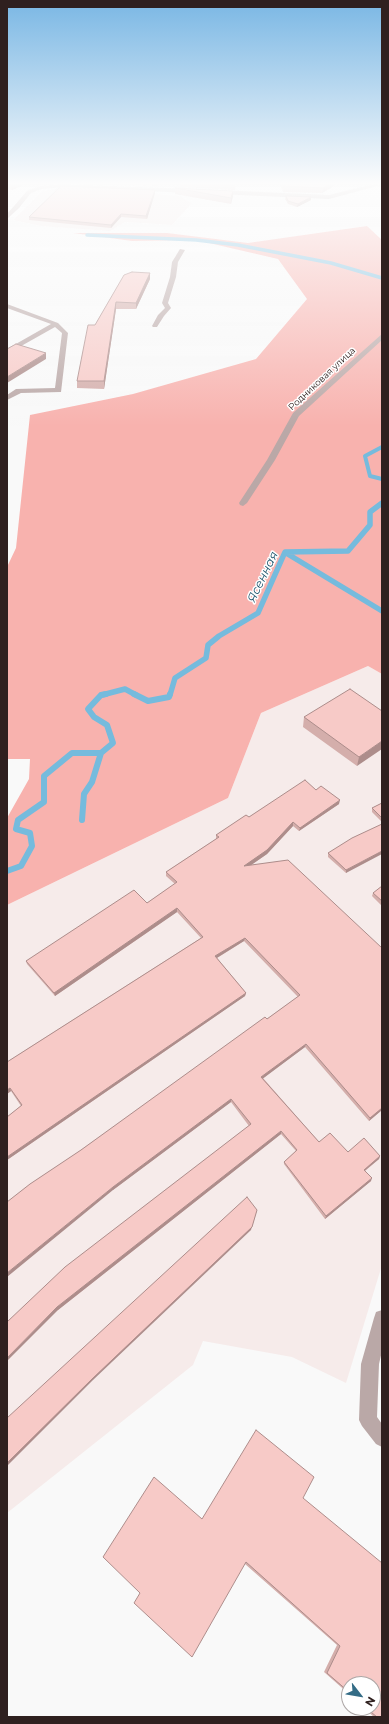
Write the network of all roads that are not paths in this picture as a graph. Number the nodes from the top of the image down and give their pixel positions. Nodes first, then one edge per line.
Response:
1 (175, 264) edge
2 (7, 306) edge
3 (56, 324) junction
4 (155, 326) dead end
5 (382, 336) edge
6 (7, 352) edge
7 (7, 398) edge
8 (243, 503) dead end
9 (382, 1318) edge
10 (382, 1438) edge

1 - 4 street
2 - 3 street
3 - 6 street
3 - 7 street
5 - 8 street, Родниковая улица
9 - 10 street

